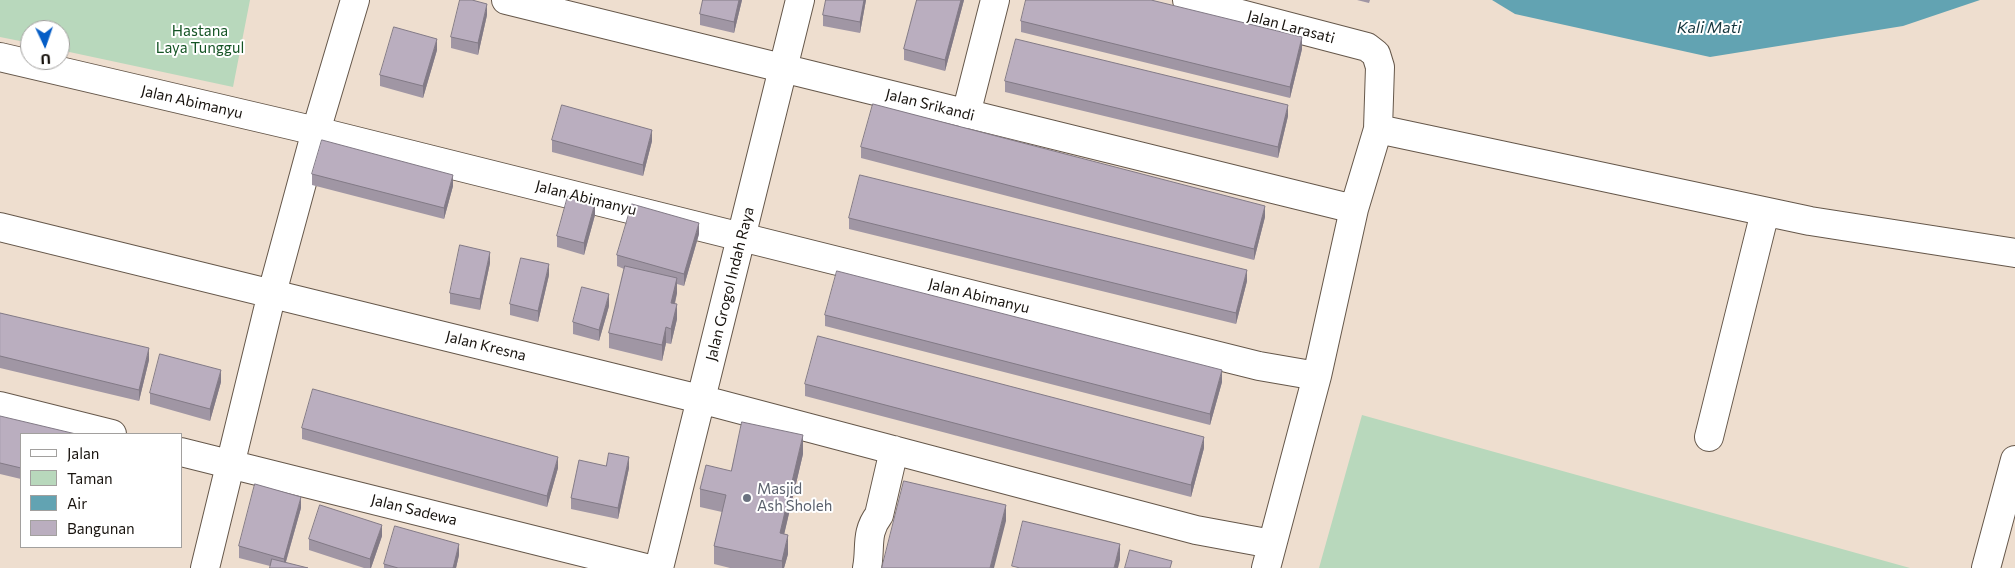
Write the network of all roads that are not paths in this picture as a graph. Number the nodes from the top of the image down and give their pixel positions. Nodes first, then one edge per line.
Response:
1 (355, 0) edge
2 (506, 0) edge
3 (800, 0) edge
4 (995, 0) edge
5 (1187, 0) edge
6 (599, 11) edge
7 (0, 57) edge
8 (784, 70) junction
9 (966, 114) junction
10 (1378, 129) junction
11 (316, 131) junction
12 (1354, 209) junction
13 (1765, 212) junction
14 (0, 227) edge
15 (743, 237) junction
16 (2015, 253) edge
17 (272, 293) junction
18 (1317, 376) junction
19 (700, 399) junction
20 (0, 406) edge
21 (108, 433) edge
22 (1709, 438) dead end
23 (894, 450) junction
24 (182, 452) edge
25 (2015, 460) edge
26 (230, 464) junction
27 (1269, 556) edge
28 (205, 568) edge
29 (646, 568) edge
30 (659, 568) edge
31 (867, 568) edge
32 (1986, 568) edge

1 - 11 street
2 - 6 street, Jalan Srikandi
3 - 8 street, Jalan Grogol Indah Raya
4 - 9 street
5 - 10 street, Jalan Larasati
6 - 8 street, Jalan Srikandi
7 - 11 street, Jalan Abimanyu
8 - 9 street, Jalan Srikandi
8 - 15 street, Jalan Grogol Indah Raya
9 - 12 street, Jalan Srikandi
10 - 12 street
10 - 13 street
11 - 15 street, Jalan Abimanyu
11 - 17 street
12 - 18 street
13 - 16 street
13 - 22 street
14 - 17 street, Jalan Kresna
15 - 18 street, Jalan Abimanyu
15 - 19 street, Jalan Grogol Indah Raya
17 - 19 street, Jalan Kresna
17 - 26 street
18 - 27 street
19 - 23 street, Jalan Kresna
19 - 30 street, Jalan Grogol Indah Raya
20 - 21 street
23 - 27 street, Jalan Kresna
23 - 31 street
24 - 26 street, Jalan Sadewa
25 - 32 street
26 - 28 street
26 - 29 street, Jalan Sadewa

